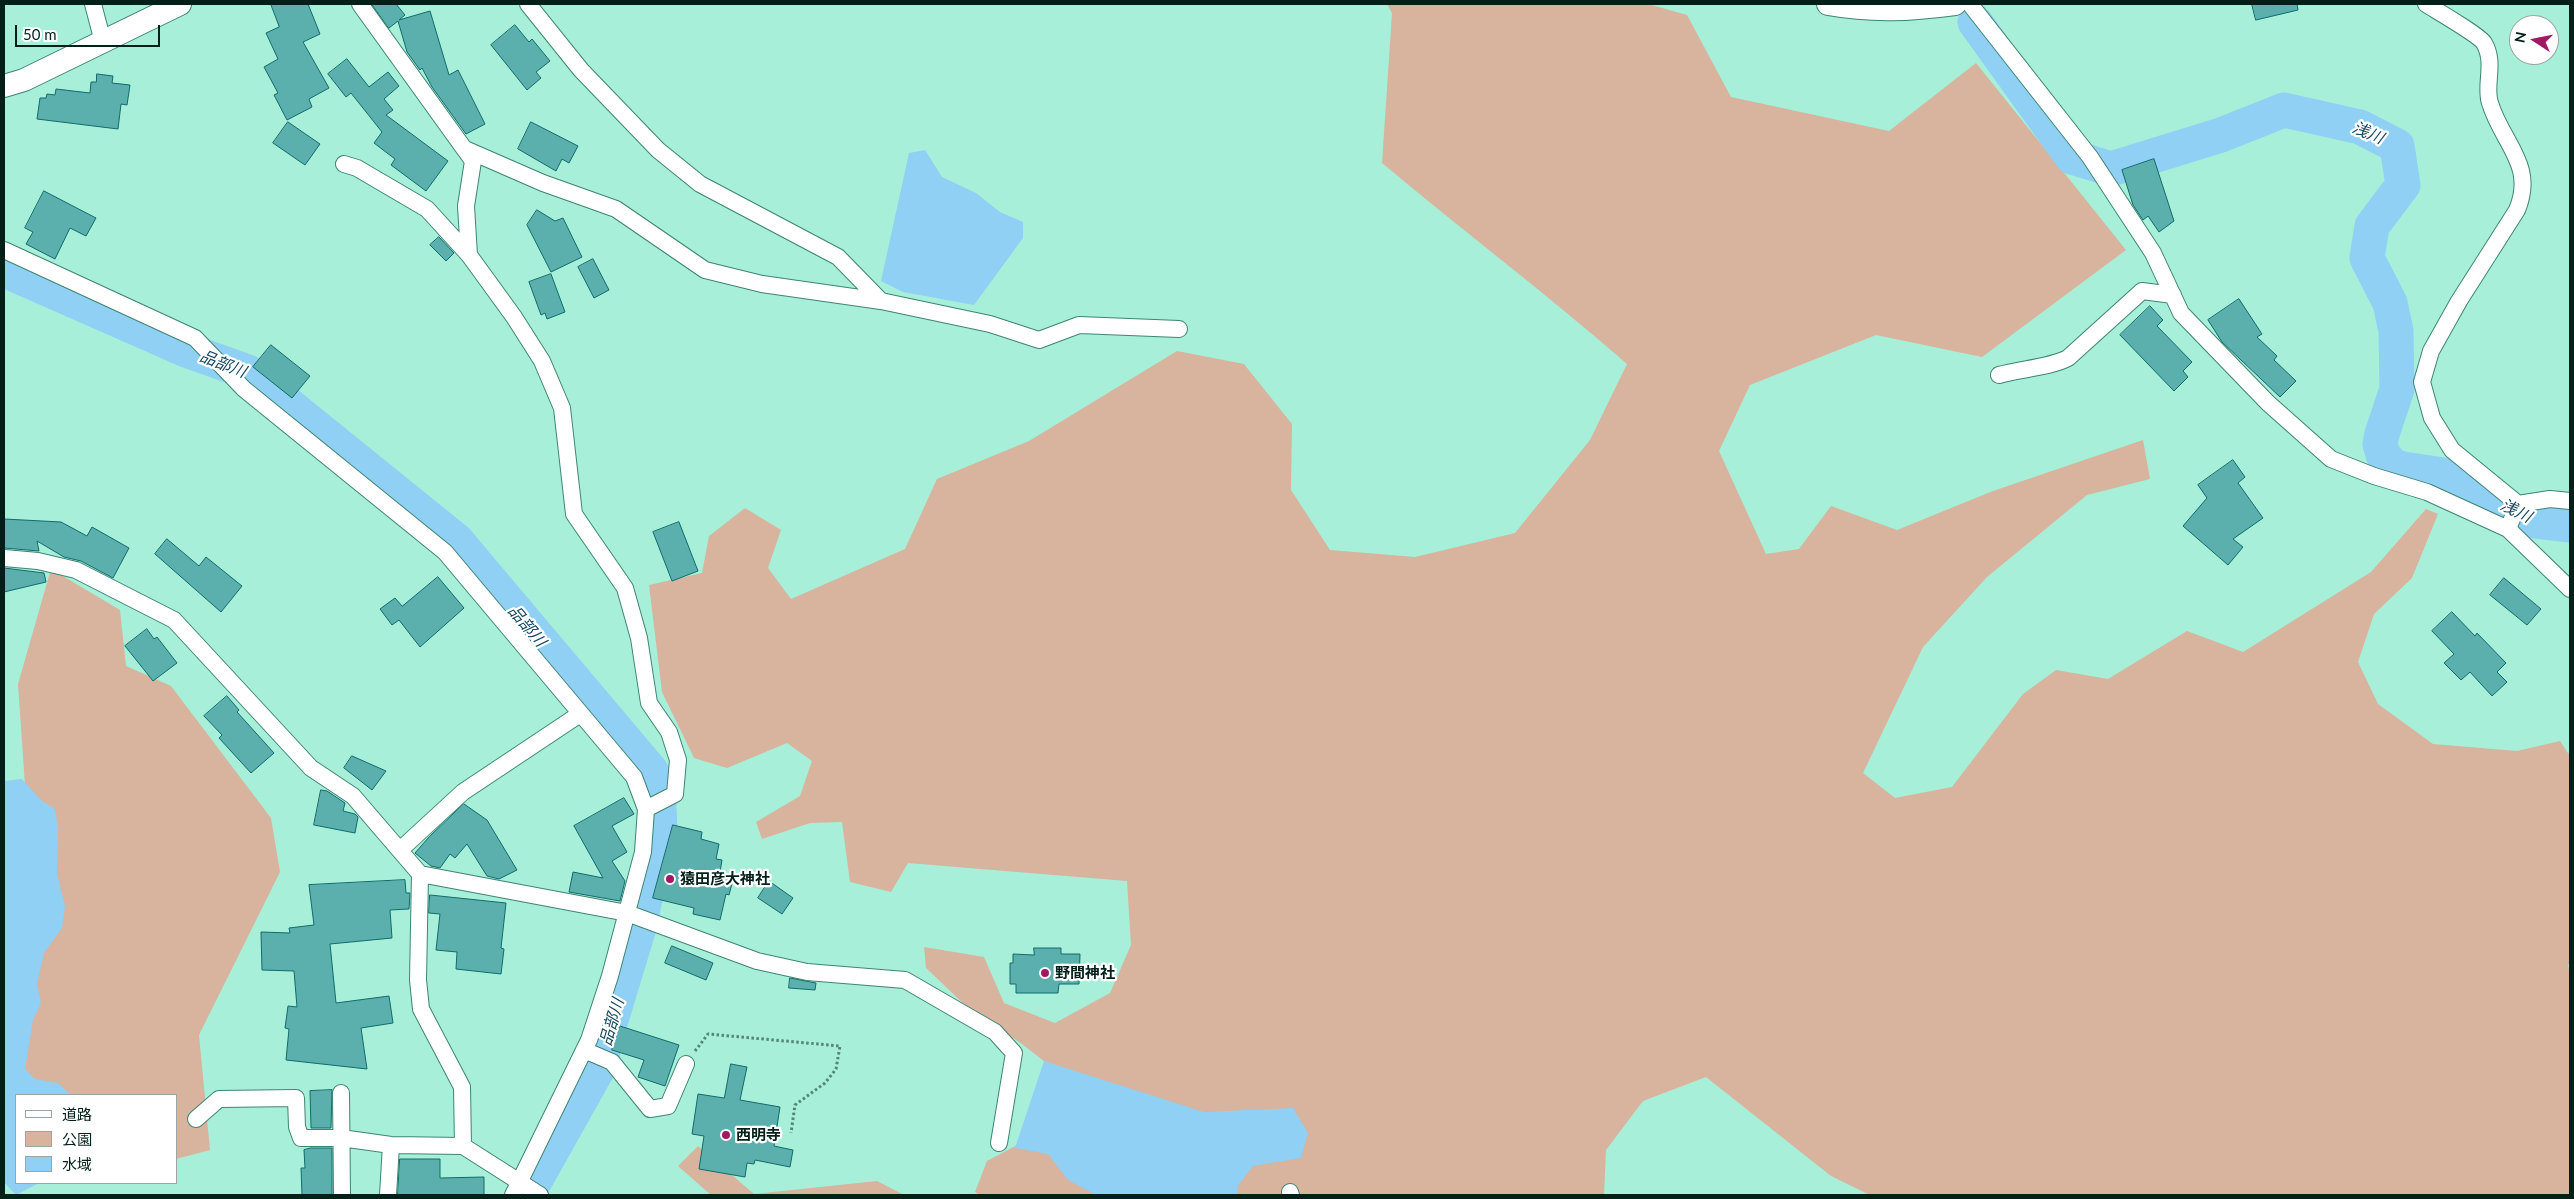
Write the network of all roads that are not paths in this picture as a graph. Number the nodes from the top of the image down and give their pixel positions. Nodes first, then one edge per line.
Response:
1 (93, 4) edge
2 (180, 4) edge
3 (360, 4) edge
4 (528, 4) edge
5 (1828, 4) edge
6 (1955, 4) edge
7 (1970, 4) edge
8 (2426, 4) edge
9 (103, 42) junction
10 (4, 86) edge
11 (465, 149) junction
12 (344, 164) dead end
13 (4, 250) edge
14 (469, 255) junction
15 (2173, 295) junction
16 (881, 301) junction
17 (1179, 329) dead end
18 (1999, 375) dead end
19 (2570, 501) edge
20 (2518, 504) junction
21 (2508, 528) junction
22 (4, 558) edge
23 (2570, 589) edge
24 (580, 714) junction
25 (646, 809) junction
26 (400, 850) junction
27 (420, 874) junction
28 (627, 913) junction
29 (584, 1050) junction
30 (686, 1064) road end
31 (341, 1093) dead end
32 (196, 1118) dead end
33 (341, 1138) junction
34 (999, 1143) dead end
35 (391, 1145) junction
36 (463, 1146) junction
37 (517, 1188) edge
38 (342, 1195) edge
39 (388, 1195) edge
40 (540, 1195) edge

1 - 9 street
2 - 9 main road
3 - 11 street
4 - 16 street
5 - 6 main road
7 - 15 street
8 - 20 street
9 - 10 main road
11 - 14 street
11 - 16 street
12 - 14 street
13 - 24 street
14 - 25 street
15 - 18 street
15 - 21 street
16 - 17 street
19 - 20 street
20 - 21 street
21 - 23 street
22 - 26 street
24 - 25 street
24 - 26 street
25 - 28 street
26 - 27 street
27 - 28 street
27 - 36 street
28 - 29 street
28 - 34 street
29 - 30 street
29 - 37 street
31 - 33 street
32 - 33 street
33 - 35 street
33 - 38 street
35 - 36 street
35 - 39 street
36 - 37 street
37 - 40 street

